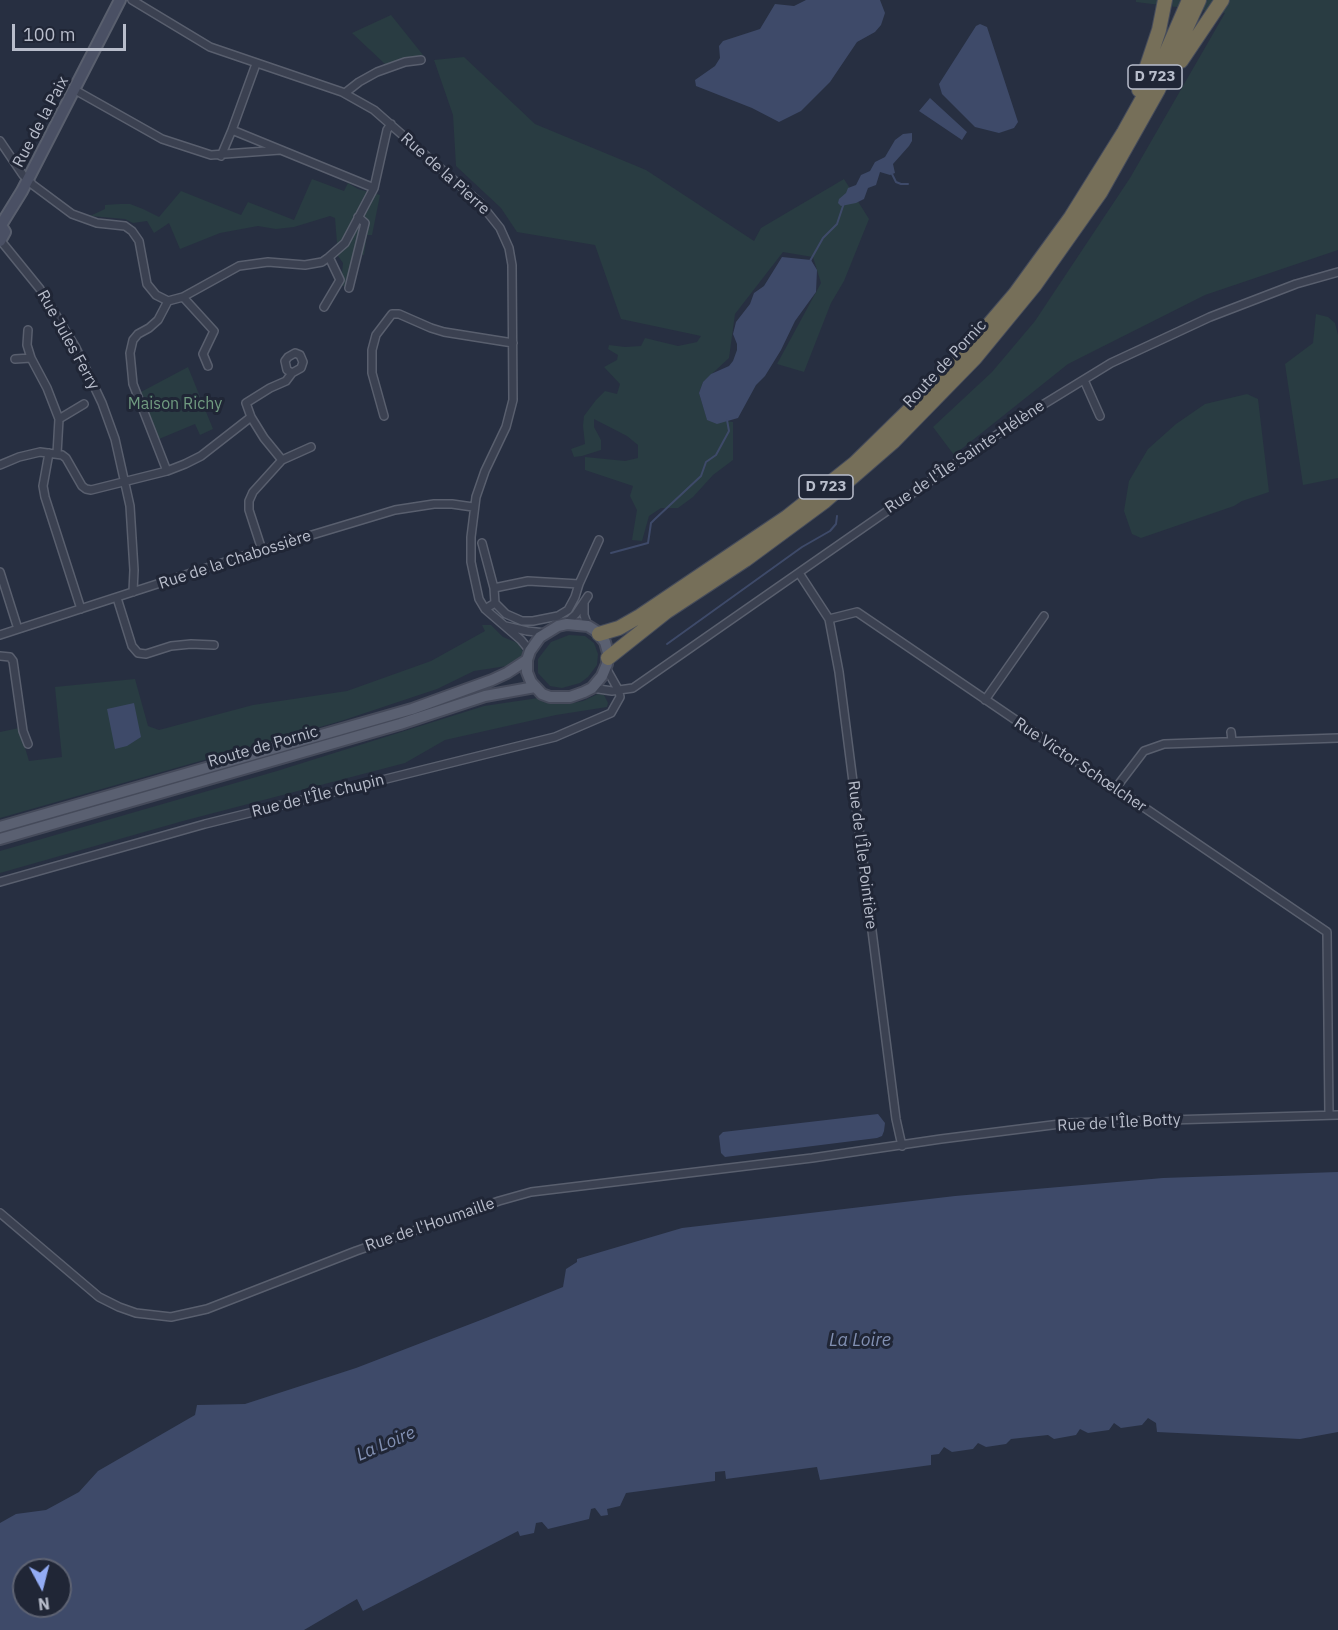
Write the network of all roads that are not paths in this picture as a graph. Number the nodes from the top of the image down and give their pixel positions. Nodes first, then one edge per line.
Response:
1 (120, 0) edge
2 (132, 0) edge
3 (1165, 0) edge
4 (1189, 0) edge
5 (1199, 0) edge
6 (1222, 0) edge
7 (421, 60) dead end
8 (256, 64) junction
9 (75, 90) junction
10 (1158, 90) junction
11 (345, 93) junction
12 (391, 124) junction
13 (232, 130) junction
14 (0, 141) edge
15 (280, 150) junction
16 (1113, 150) junction
17 (221, 156) junction
18 (28, 179) junction
19 (374, 188) junction
20 (358, 217) junction
21 (0, 224) edge
22 (0, 241) edge
23 (329, 257) junction
24 (1338, 272) edge
25 (349, 288) dead end
26 (183, 297) junction
27 (168, 301) junction
28 (324, 307) dead end
29 (28, 330) dead end
30 (513, 343) junction
31 (31, 358) junction
32 (15, 359) dead end
33 (208, 366) dead end
34 (292, 374) dead end
35 (1084, 380) junction
36 (84, 404) dead end
37 (384, 416) dead end
38 (1100, 416) dead end
39 (251, 417) junction
40 (59, 419) junction
41 (311, 447) dead end
42 (49, 453) junction
43 (57, 454) junction
44 (282, 460) junction
45 (0, 465) edge
46 (167, 471) junction
47 (125, 483) junction
48 (473, 507) junction
49 (599, 540) dead end
50 (482, 543) dead end
51 (262, 550) junction
52 (0, 572) edge
53 (799, 573) junction
54 (579, 584) junction
55 (494, 588) junction
56 (133, 592) junction
57 (117, 598) junction
58 (495, 603) junction
59 (81, 609) junction
60 (485, 609) junction
61 (1044, 616) dead end
62 (829, 619) junction
63 (501, 624) junction
64 (564, 625) junction
65 (18, 628) junction
66 (593, 630) junction
67 (545, 633) junction
68 (0, 635) edge
69 (213, 645) dead end
70 (0, 656) edge
71 (528, 656) junction
72 (607, 663) junction
73 (535, 687) junction
74 (592, 688) junction
75 (619, 690) junction
76 (985, 700) junction
77 (1231, 732) dead end
78 (1338, 738) edge
79 (1232, 741) junction
80 (28, 744) dead end
81 (1115, 789) junction
82 (0, 827) edge
83 (0, 839) edge
84 (0, 882) edge
85 (1329, 1115) junction
86 (1338, 1115) edge
87 (902, 1146) junction
88 (0, 1213) edge

1 - 9 street, Rue de la Paix
2 - 8 street, Rue de la Pierre
3 - 16 highway
4 - 16 highway, Route de Pornic / D 723
5 - 10 highway, Route de Pornic / D 723
6 - 10 highway
7 - 11 street
8 - 11 street, Rue de la Pierre
8 - 13 street
9 - 17 street
9 - 18 street, Rue de la Paix
10 - 72 highway, Route de Pornic / D 723
11 - 12 street, Rue de la Pierre
12 - 19 street
12 - 30 street, Rue de la Pierre
13 - 15 street
13 - 17 street
14 - 18 street
15 - 17 street
15 - 19 street
16 - 66 highway, Route de Pornic / D 723
18 - 21 street, Rue de la Paix
18 - 27 street
19 - 20 street
20 - 23 street
20 - 25 street
21 - 22 street
22 - 47 street, Rue Jules Ferry
23 - 26 street
23 - 28 street
24 - 35 street, Rue de l'Île Sainte-Hélène
26 - 27 street
26 - 33 street
27 - 46 street
29 - 31 street
30 - 37 street
30 - 48 street, Rue de la Pierre
31 - 32 street
31 - 40 street
34 - 39 street
35 - 38 street
35 - 53 street, Rue de l'Île Sainte-Hélène
36 - 40 street
39 - 44 street
39 - 46 street
40 - 43 street
41 - 44 street
42 - 43 street
42 - 45 street
42 - 59 street
43 - 47 street
44 - 51 street
46 - 47 street
47 - 56 street, Rue Jules Ferry
48 - 51 street, Rue de la Chabossière
48 - 60 street, Rue de la Pierre
49 - 54 street
50 - 55 street
51 - 56 street, Rue de la Chabossière
52 - 65 street
53 - 62 street, Rue de l'Île Pointière
53 - 75 street, Rue de l'Île Sainte-Hélène
54 - 55 street
54 - 58 street
55 - 58 street
56 - 57 street, Rue de la Chabossière
57 - 59 street, Rue de la Chabossière
57 - 69 street
58 - 60 street
59 - 65 street, Rue de la Chabossière
60 - 63 street, Rue de la Pierre
61 - 76 street
62 - 76 street, Rue Victor Schœlcher
62 - 87 street, Rue de l'Île Pointière
63 - 67 street, Rue de la Pierre
63 - 71 street, Rue de la Pierre
64 - 66 main road
64 - 66 street
64 - 67 main road
65 - 68 street, Rue de la Chabossière
66 - 72 main road
67 - 71 main road
70 - 80 street
71 - 73 main road
71 - 82 main road, Route de Pornic
72 - 74 main road
72 - 75 street
73 - 74 main road
73 - 83 main road, Route de Pornic
74 - 75 street
75 - 84 street, Rue de l'Île Chupin
76 - 81 street, Rue Victor Schœlcher
77 - 79 street
78 - 79 street
79 - 81 street
81 - 85 street, Rue Victor Schœlcher
85 - 86 street, Rue de l'Île Botty
85 - 87 street, Rue de l'Île Botty
87 - 88 street, Rue de l'Houmaille

